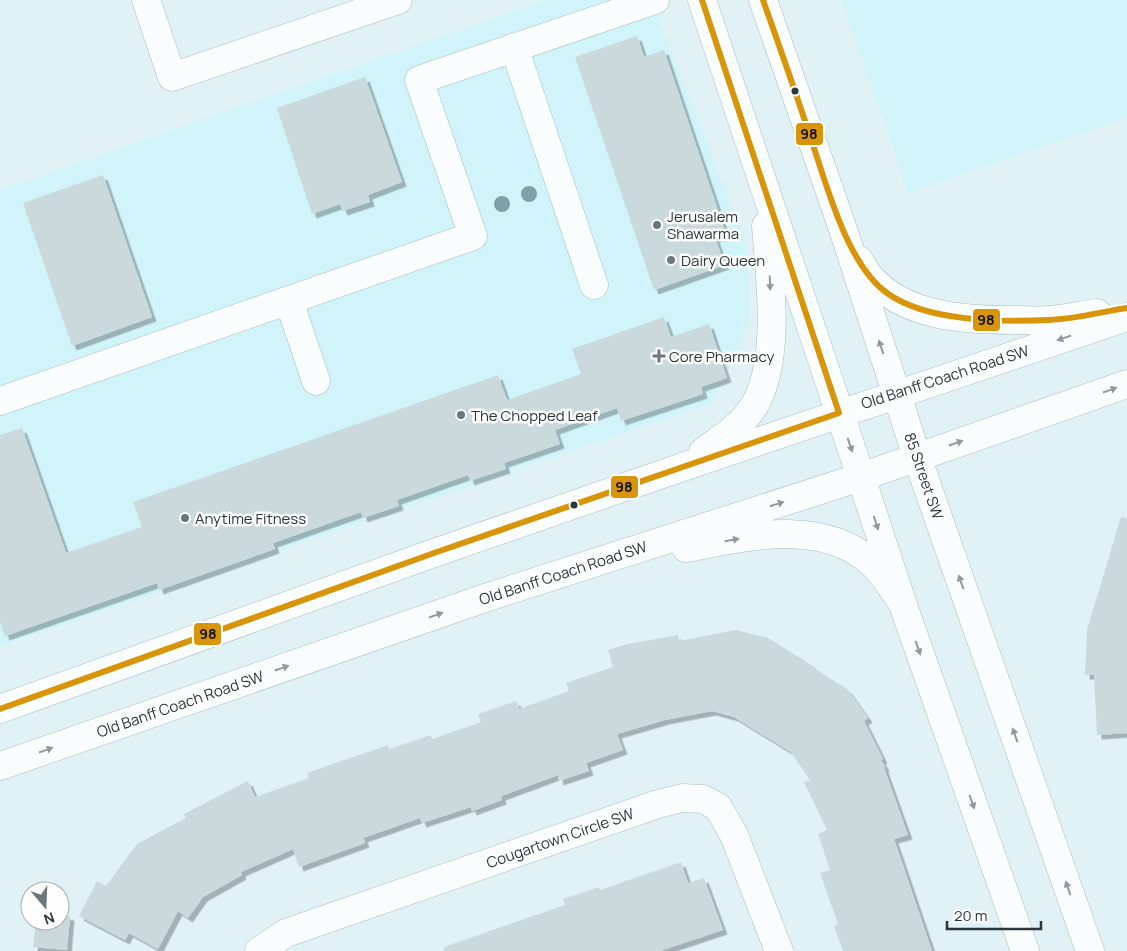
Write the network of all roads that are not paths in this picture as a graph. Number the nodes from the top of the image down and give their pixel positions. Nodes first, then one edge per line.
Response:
1 (146, 0) edge
2 (398, 0) edge
3 (656, 0) edge
4 (702, 0) edge
5 (763, 0) edge
6 (514, 47) junction
7 (762, 182) junction
8 (844, 232) junction
9 (594, 285) dead end
10 (289, 301) junction
11 (1127, 308) edge
12 (1127, 316) edge
13 (316, 381) dead end
14 (1127, 384) edge
15 (896, 394) junction
16 (0, 401) edge
17 (838, 413) junction
18 (918, 457) junction
19 (674, 470) junction
20 (861, 477) junction
21 (581, 566) junction
22 (902, 602) junction
23 (0, 709) edge
24 (0, 766) edge
25 (259, 951) edge
26 (779, 951) edge
27 (1025, 951) edge
28 (1090, 951) edge

1 - 2 main road
3 - 6 main road
4 - 7 main road
5 - 8 main road, 85 Street SW
6 - 9 main road
6 - 10 main road
7 - 17 main road
7 -> 19 main road
8 - 11 main road
15 -> 8 main road, 85 Street SW
10 - 13 main road
10 - 16 main road
12 -> 15 main road, Old Banff Coach Road SW
18 -> 14 main road, Old Banff Coach Road SW
15 - 17 main road, Old Banff Coach Road SW
15 - 18 main road, 85 Street SW
17 - 19 main road, Old Banff Coach Road SW
17 -> 20 main road
18 - 20 main road, Old Banff Coach Road SW
28 -> 18 main road, 85 Street SW
19 - 23 main road, Old Banff Coach Road SW
21 -> 20 main road, Old Banff Coach Road SW
20 -> 22 main road
21 -> 22 main road
24 -> 21 main road, Old Banff Coach Road SW
22 -> 27 main road
25 - 26 main road, Cougartown Circle SW

